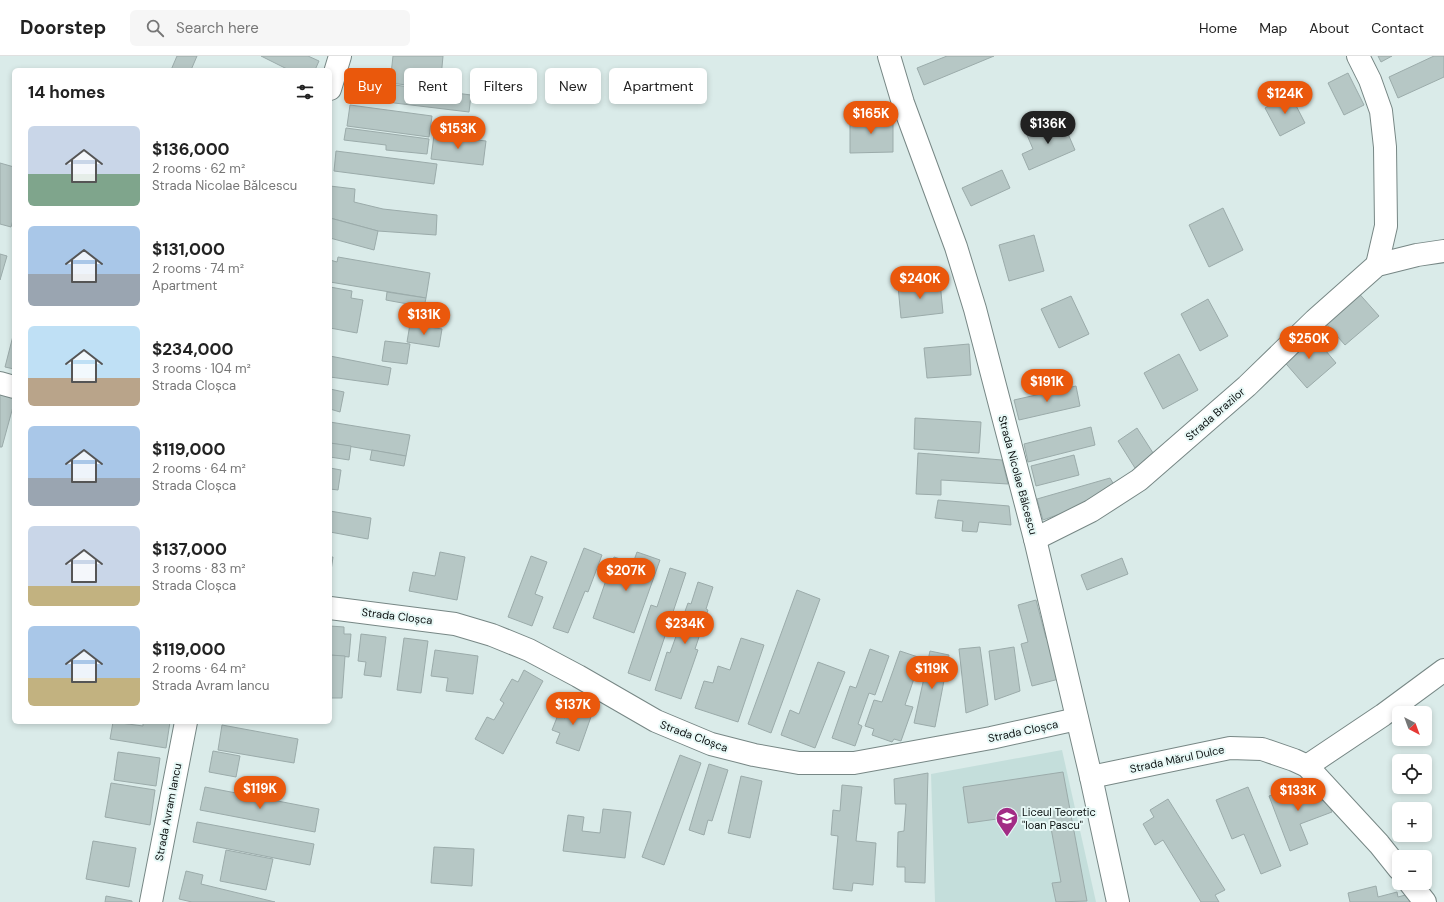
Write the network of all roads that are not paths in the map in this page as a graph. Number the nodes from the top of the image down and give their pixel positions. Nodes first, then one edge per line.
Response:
1 (340, 56) edge
2 (889, 56) edge
3 (1358, 56) edge
4 (332, 82) edge
5 (1444, 251) edge
6 (1377, 265) junction
7 (0, 383) edge
8 (12, 386) edge
9 (1035, 539) junction
10 (332, 608) edge
11 (1444, 670) edge
12 (1077, 719) junction
13 (186, 724) edge
14 (1307, 766) junction
15 (1091, 777) junction
16 (1392, 860) edge
17 (1416, 890) edge
18 (151, 902) edge
19 (1118, 902) edge
20 (1425, 902) edge

1 - 4 street
2 - 9 street, Strada Nicolae Bălcescu
3 - 6 street
5 - 6 street, Strada Brazilor
6 - 9 street, Strada Brazilor
7 - 8 street
9 - 12 street, Strada Nicolae Bălcescu
10 - 12 street, Strada Cloșca
11 - 14 street
12 - 15 street, Strada Nicolae Bălcescu
13 - 18 street, Strada Avram Iancu
14 - 15 street, Strada Mărul Dulce
14 - 16 street, Strada Mărul Dulce
15 - 19 street, Strada Nicolae Bălcescu
17 - 20 street

